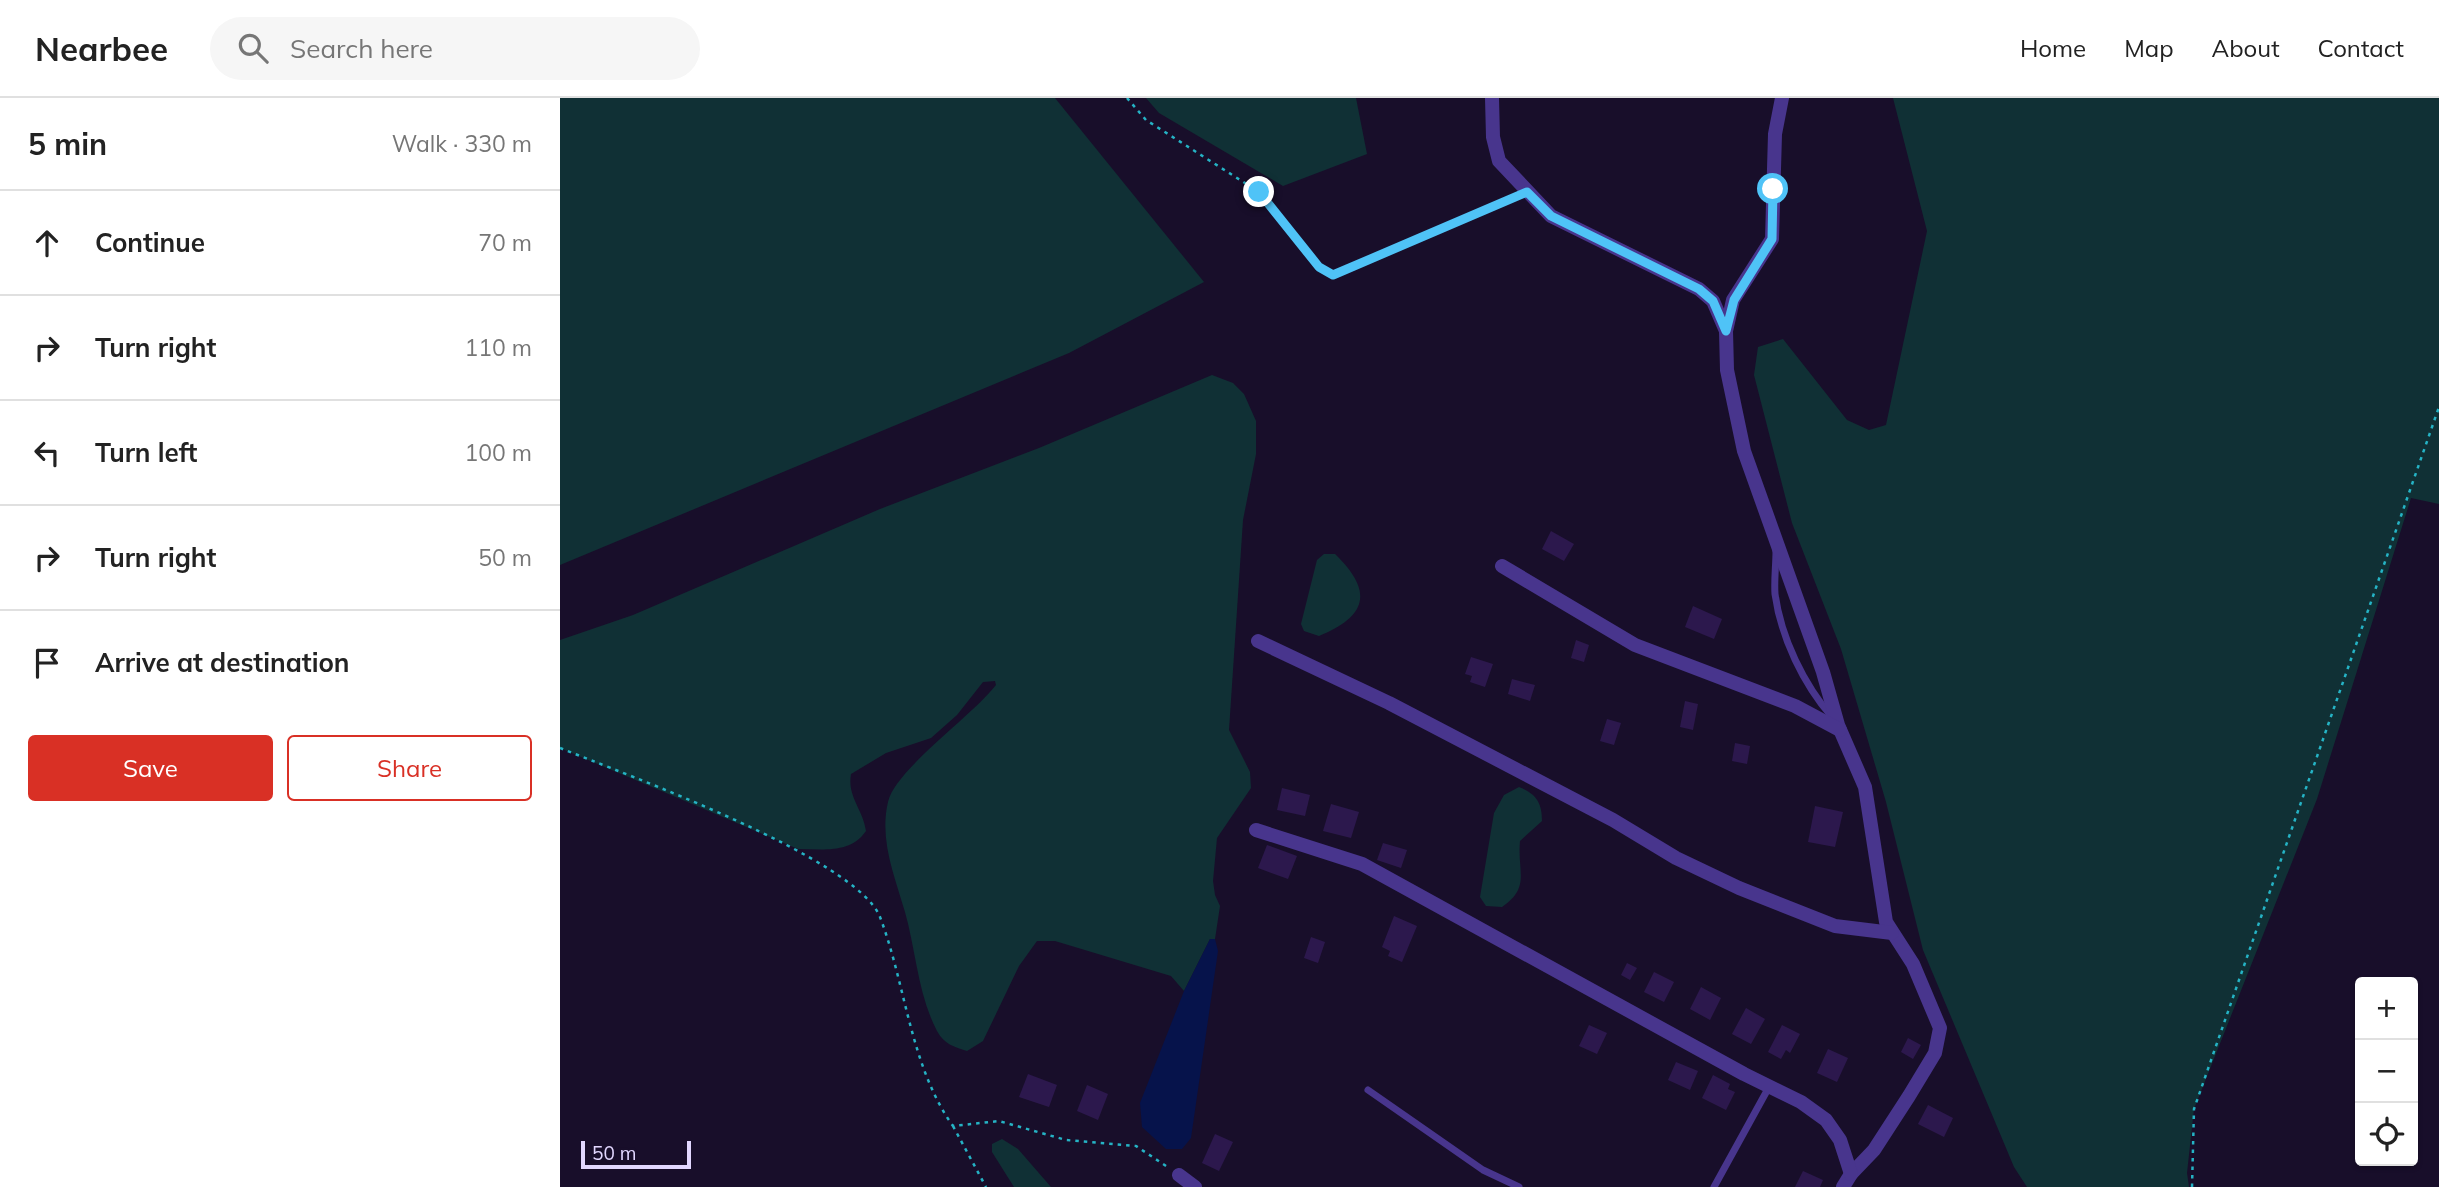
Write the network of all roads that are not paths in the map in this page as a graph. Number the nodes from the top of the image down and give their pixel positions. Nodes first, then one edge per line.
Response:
1 (1492, 98) edge
2 (1782, 98) edge
3 (1726, 331) junction
4 (1776, 539) junction
5 (1502, 566) dead end
6 (1258, 641) dead end
7 (1839, 727) junction
8 (1256, 830) dead end
9 (1892, 933) junction
10 (1769, 1087) junction
11 (1368, 1090) dead end
12 (1851, 1174) junction
13 (1178, 1175) road end
14 (1195, 1187) edge
15 (1519, 1187) edge
16 (1714, 1187) edge
17 (1843, 1187) edge

1 - 3 street
2 - 3 street
3 - 4 street
4 - 7 street
4 - 7 lane
5 - 7 street
6 - 9 street
7 - 9 street
8 - 10 street
9 - 12 street
10 - 12 street
10 - 16 lane
11 - 15 lane
12 - 17 street
13 - 14 street

